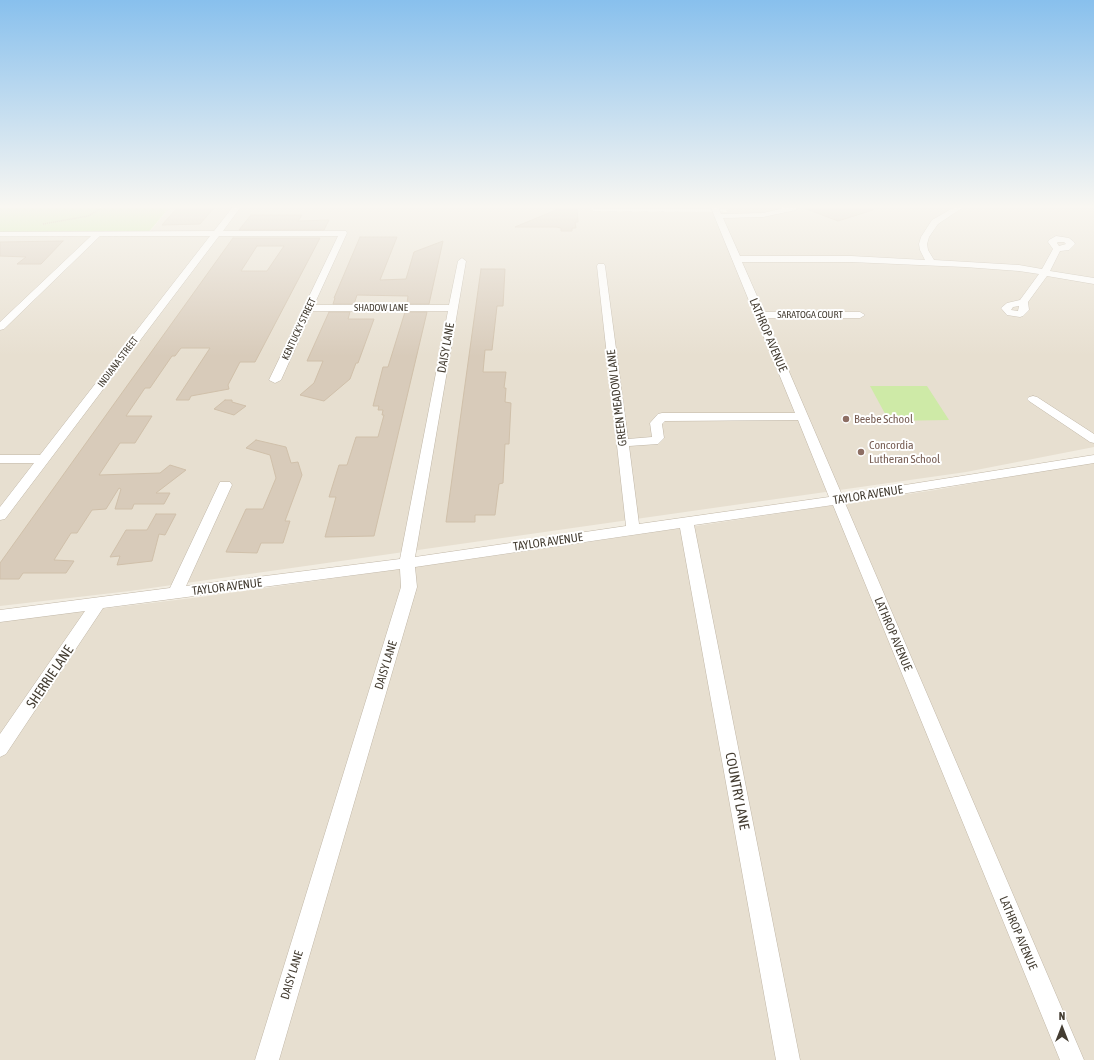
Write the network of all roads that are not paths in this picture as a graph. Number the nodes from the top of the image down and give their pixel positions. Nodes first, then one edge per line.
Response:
1 (73, 257) edge
2 (198, 257) edge
3 (332, 257) edge
4 (928, 257) edge
5 (1052, 257) edge
6 (736, 259) joint
7 (462, 261) dead end
8 (931, 262) junction
9 (601, 266) dead end
10 (1044, 272) junction
11 (1094, 281) edge
12 (1023, 302) dead end
13 (308, 308) junction
14 (453, 308) junction
15 (759, 315) junction
16 (860, 315) dead end
17 (0, 327) edge
18 (274, 380) dead end
19 (1033, 399) dead end
20 (802, 416) junction
21 (1094, 439) edge
22 (622, 442) junction
23 (0, 459) edge
24 (44, 459) junction
25 (1094, 459) edge
26 (225, 485) dead end
27 (837, 500) junction
28 (0, 516) edge
29 (686, 522) junction
30 (633, 530) junction
31 (407, 563) junction
32 (174, 594) junction
33 (98, 603) junction
34 (0, 616) edge
35 (0, 750) edge
36 (267, 1060) edge
37 (788, 1060) edge
38 (1072, 1060) edge

1 - 17 street
2 - 24 street, INDIANA STREET
3 - 13 street, KENTUCKY STREET
4 - 8 street
5 - 10 street
6 - 8 street
6 - 15 street, LATHROP AVENUE
7 - 14 street, DAISY LANE
8 - 10 street
9 - 22 street, GREEN MEADOW LANE
10 - 11 street
10 - 12 street
13 - 14 street, SHADOW LANE
13 - 18 street, KENTUCKY STREET
14 - 31 street, DAISY LANE
15 - 16 street, SARATOGA COURT
15 - 20 street, LATHROP AVENUE
19 - 21 street
20 - 22 street
20 - 27 street, LATHROP AVENUE
22 - 30 street, GREEN MEADOW LANE
23 - 24 street
24 - 28 street, INDIANA STREET
25 - 27 street, TAYLOR AVENUE
26 - 32 street
27 - 29 street, TAYLOR AVENUE
27 - 38 street, LATHROP AVENUE
29 - 30 street, TAYLOR AVENUE
29 - 37 street, COUNTRY LANE
30 - 31 street, TAYLOR AVENUE
31 - 32 street, TAYLOR AVENUE
31 - 36 street, DAISY LANE
32 - 33 street, TAYLOR AVENUE
33 - 34 street, TAYLOR AVENUE
33 - 35 street, SHERRIE LANE

